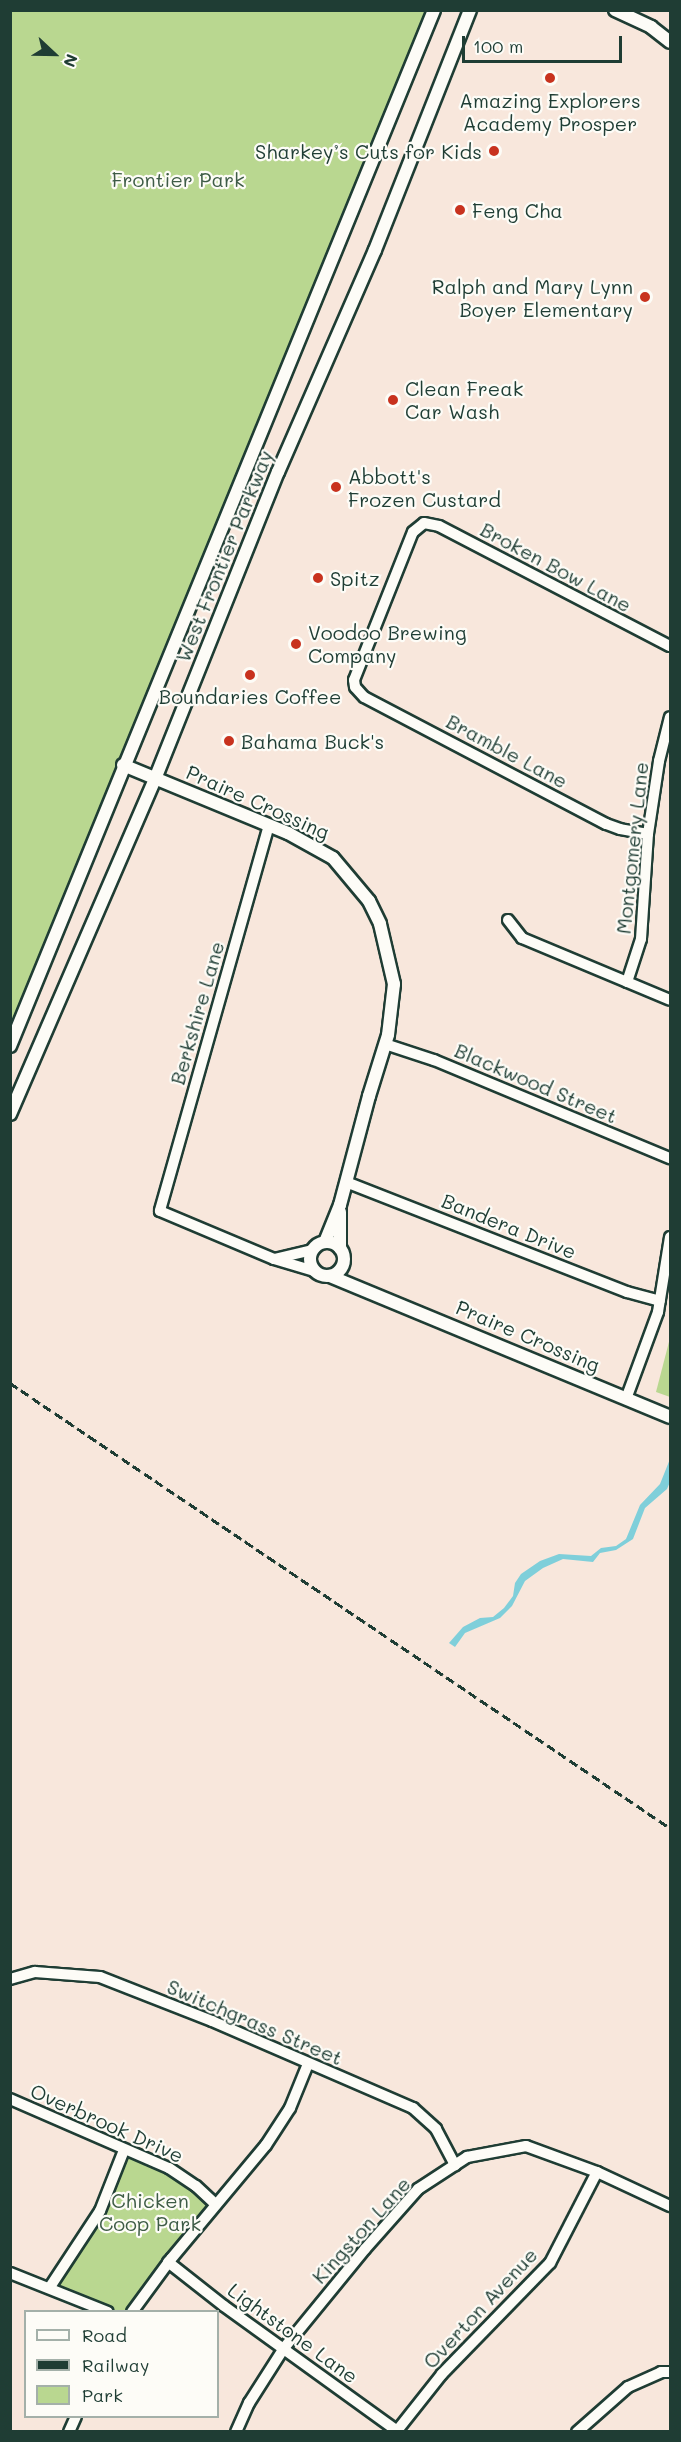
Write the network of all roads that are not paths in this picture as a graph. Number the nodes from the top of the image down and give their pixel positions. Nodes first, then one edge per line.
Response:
1 (434, 10) edge
2 (470, 10) edge
3 (615, 10) edge
4 (670, 42) edge
5 (670, 646) edge
6 (355, 687) joint
7 (670, 717) edge
8 (123, 765) junction
9 (155, 778) junction
10 (269, 825) junction
11 (648, 834) junction
12 (508, 920) dead end
13 (627, 982) junction
14 (670, 1000) edge
15 (386, 1044) junction
16 (10, 1046) edge
17 (10, 1114) edge
18 (670, 1158) edge
19 (346, 1182) junction
20 (340, 1205) junction
21 (670, 1236) edge
22 (325, 1242) junction
23 (340, 1248) junction
24 (312, 1250) junction
25 (274, 1259) junction
26 (343, 1265) junction
27 (314, 1270) junction
28 (330, 1276) junction
29 (369, 1291) junction
30 (660, 1301) junction
31 (626, 1399) junction
32 (670, 1417) edge
33 (10, 1979) edge
34 (308, 2064) junction
35 (10, 2099) edge
36 (124, 2150) junction
37 (455, 2165) junction
38 (597, 2172) junction
39 (215, 2204) junction
40 (670, 2206) edge
41 (168, 2262) junction
42 (10, 2273) edge
43 (50, 2287) junction
44 (103, 2310) edge
45 (133, 2310) edge
46 (284, 2348) junction
47 (670, 2372) edge
48 (75, 2418) edge
49 (398, 2431) edge
50 (69, 2432) edge
51 (236, 2432) edge
52 (577, 2432) edge

1 - 8 street, West Frontier Parkway
2 - 9 street, West Frontier Parkway
3 - 4 street
5 - 6 street, Broken Bow Lane
6 - 11 street, Bramble Lane
7 - 11 street, Montgomery Lane
8 - 9 street, Praire Crossing
8 - 16 street, West Frontier Parkway
9 - 10 street, Praire Crossing
9 - 17 street, West Frontier Parkway
10 - 15 street, Praire Crossing
10 - 25 street, Berkshire Lane
11 - 13 street, Montgomery Lane
12 - 13 street
13 - 14 street
15 - 18 street, Blackwood Street
15 - 19 street, Praire Crossing
19 - 20 street, Praire Crossing
19 - 30 street, Bandera Drive
20 - 22 street, Praire Crossing
20 - 23 street, Praire Crossing
21 - 30 street
22 - 23 street
22 - 24 street
23 - 26 street
24 - 25 street
24 - 27 street
25 - 27 street
26 - 28 street
26 - 29 street, Praire Crossing
27 - 28 street
28 - 29 street, Praire Crossing
29 - 31 street, Praire Crossing
30 - 31 street
31 - 32 street, Praire Crossing
33 - 34 street, Switchgrass Street
34 - 37 street, Switchgrass Street
34 - 39 street
35 - 36 street, Overbrook Drive
36 - 39 street, Overbrook Drive
36 - 43 street
37 - 38 street, Kingston Lane
37 - 46 street, Kingston Lane
38 - 40 street, Kingston Lane
38 - 49 street, Overton Avenue
39 - 41 street
41 - 45 street
41 - 46 street, Lightstone Lane
42 - 43 street
43 - 44 street
46 - 49 street, Lightstone Lane
46 - 51 street, Kingston Lane
47 - 52 street
48 - 50 street

